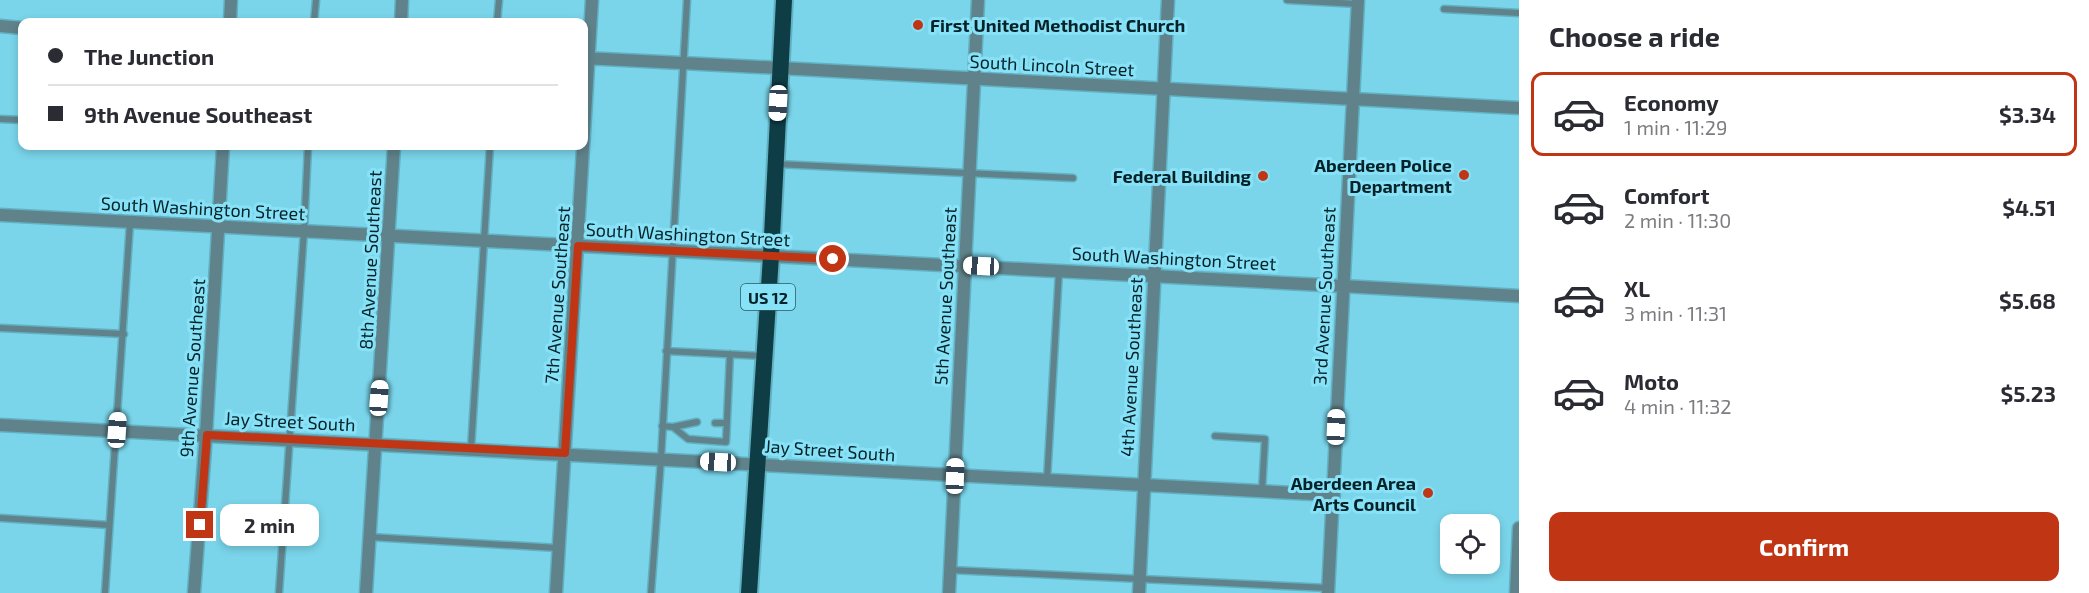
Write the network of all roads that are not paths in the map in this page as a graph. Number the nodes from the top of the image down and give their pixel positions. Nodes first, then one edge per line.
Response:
1 (231, 0) edge
2 (316, 0) edge
3 (402, 0) edge
4 (498, 0) edge
5 (592, 0) edge
6 (687, 0) edge
7 (784, 0) edge
8 (978, 0) edge
9 (1168, 0) edge
10 (1287, 0) edge
11 (1358, 2) edge
12 (1444, 9) dead end
13 (1519, 13) edge
14 (230, 18) edge
15 (314, 18) edge
16 (401, 18) edge
17 (497, 18) edge
18 (0, 26) edge
19 (18, 28) edge
20 (588, 39) edge
21 (588, 58) edge
22 (684, 63) junction
23 (780, 68) junction
24 (974, 78) junction
25 (1164, 89) junction
26 (1352, 99) junction
27 (1519, 108) edge
28 (0, 119) edge
29 (18, 120) edge
30 (224, 150) edge
31 (308, 150) edge
32 (394, 150) edge
33 (490, 150) edge
34 (582, 150) edge
35 (775, 164) junction
36 (969, 172) junction
37 (1073, 178) dead end
38 (0, 215) edge
39 (130, 222) junction
40 (219, 226) junction
41 (304, 231) junction
42 (390, 236) junction
43 (484, 241) junction
44 (578, 246) junction
45 (672, 251) junction
46 (771, 256) junction
47 (964, 265) junction
48 (1059, 270) junction
49 (1154, 275) junction
50 (1342, 286) junction
51 (1519, 296) edge
52 (0, 328) edge
53 (124, 334) junction
54 (666, 351) junction
55 (730, 354) junction
56 (764, 356) junction
57 (697, 422) dead end
58 (715, 423) dead end
59 (727, 423) junction
60 (0, 425) edge
61 (662, 426) junction
62 (673, 427) junction
63 (117, 430) junction
64 (207, 435) junction
65 (1215, 436) dead end
66 (290, 440) junction
67 (376, 444) junction
68 (471, 449) junction
69 (565, 453) junction
70 (661, 459) junction
71 (757, 464) junction
72 (955, 476) junction
73 (1047, 480) junction
74 (1143, 485) junction
75 (1263, 491) junction
76 (1334, 495) junction
77 (0, 518) edge
78 (110, 525) junction
79 (1519, 528) edge
80 (370, 537) junction
81 (558, 548) junction
82 (950, 570) junction
83 (1140, 580) junction
84 (1216, 583) junction
85 (1328, 590) edge
86 (105, 593) edge
87 (194, 593) edge
88 (279, 593) edge
89 (366, 593) edge
90 (556, 593) edge
91 (651, 593) edge
92 (749, 593) edge
93 (949, 593) edge
94 (1139, 593) edge
95 (1215, 593) edge
96 (1516, 593) edge

1 - 14 street
2 - 15 lane
3 - 16 street
4 - 17 lane
5 - 20 street, 7th Avenue Southeast
6 - 22 lane
7 - 23 highway, US 12
8 - 24 street, 5th Avenue Southeast
9 - 25 street, 4th Avenue Southeast
10 - 11 lane
11 - 26 street, 3rd Avenue Southeast
12 - 13 lane
18 - 19 street
21 - 22 street, South Lincoln Street
22 - 23 street, South Lincoln Street
22 - 45 lane
23 - 24 street, South Lincoln Street
23 - 35 highway, US 12
24 - 25 street, South Lincoln Street
24 - 36 street, 5th Avenue Southeast
25 - 26 street, South Lincoln Street
25 - 49 street, 4th Avenue Southeast
26 - 27 street, South Lincoln Street
26 - 50 street, 3rd Avenue Southeast
28 - 29 lane
30 - 40 street, 9th Avenue Southeast
31 - 41 lane
32 - 42 street, 8th Avenue Southeast
33 - 43 lane
34 - 44 street, 7th Avenue Southeast
35 - 36 lane
35 - 46 highway, US 12
36 - 37 lane
36 - 47 street, 5th Avenue Southeast
38 - 39 street, South Washington Street
39 - 40 street, South Washington Street
39 - 53 lane
40 - 41 street, South Washington Street
40 - 64 street, 9th Avenue Southeast
41 - 42 street, South Washington Street
41 - 66 lane
42 - 43 street, South Washington Street
42 - 67 street, 8th Avenue Southeast
43 - 44 street, South Washington Street
43 - 68 lane
44 - 45 street, South Washington Street
44 - 69 street, 7th Avenue Southeast
45 - 46 street, South Washington Street
45 - 54 lane
46 - 47 street, South Washington Street
46 - 56 highway, US 12
47 - 48 street, South Washington Street
47 - 72 street, 5th Avenue Southeast
48 - 49 street, South Washington Street
48 - 73 lane
49 - 50 street, South Washington Street
49 - 74 street, 4th Avenue Southeast
50 - 51 street, South Washington Street
50 - 76 street, 3rd Avenue Southeast
52 - 53 lane
53 - 63 lane
54 - 55 lane
54 - 61 lane
55 - 56 lane
55 - 59 lane
56 - 71 highway, US 12
57 - 62 lane
58 - 59 lane
59 - 62 lane
60 - 63 street, Jay Street South
61 - 62 lane
61 - 70 lane
63 - 64 street, Jay Street South
63 - 78 lane
64 - 66 street, Jay Street South
64 - 87 street, 9th Avenue Southeast
65 - 75 lane
66 - 67 street, Jay Street South
66 - 88 lane
67 - 68 street, Jay Street South
67 - 80 street, 8th Avenue Southeast
68 - 69 street, Jay Street South
69 - 70 street, Jay Street South
69 - 81 street, 7th Avenue Southeast
70 - 71 street, Jay Street South
70 - 91 lane
71 - 72 street, Jay Street South
71 - 92 highway, US 12
72 - 73 street, Jay Street South
72 - 82 street, 5th Avenue Southeast
73 - 74 street, Jay Street South
74 - 75 street, Jay Street South
74 - 83 street, 4th Avenue Southeast
75 - 76 street, Jay Street South
76 - 85 street, 3rd Avenue Southeast
77 - 78 lane
78 - 86 lane
79 - 96 street
80 - 81 lane
80 - 89 street, 8th Avenue Southeast
81 - 90 street, 7th Avenue Southeast
82 - 83 lane
82 - 93 street, 5th Avenue Southeast
83 - 84 lane
83 - 94 street, 4th Avenue Southeast
84 - 85 lane
84 - 95 lane

